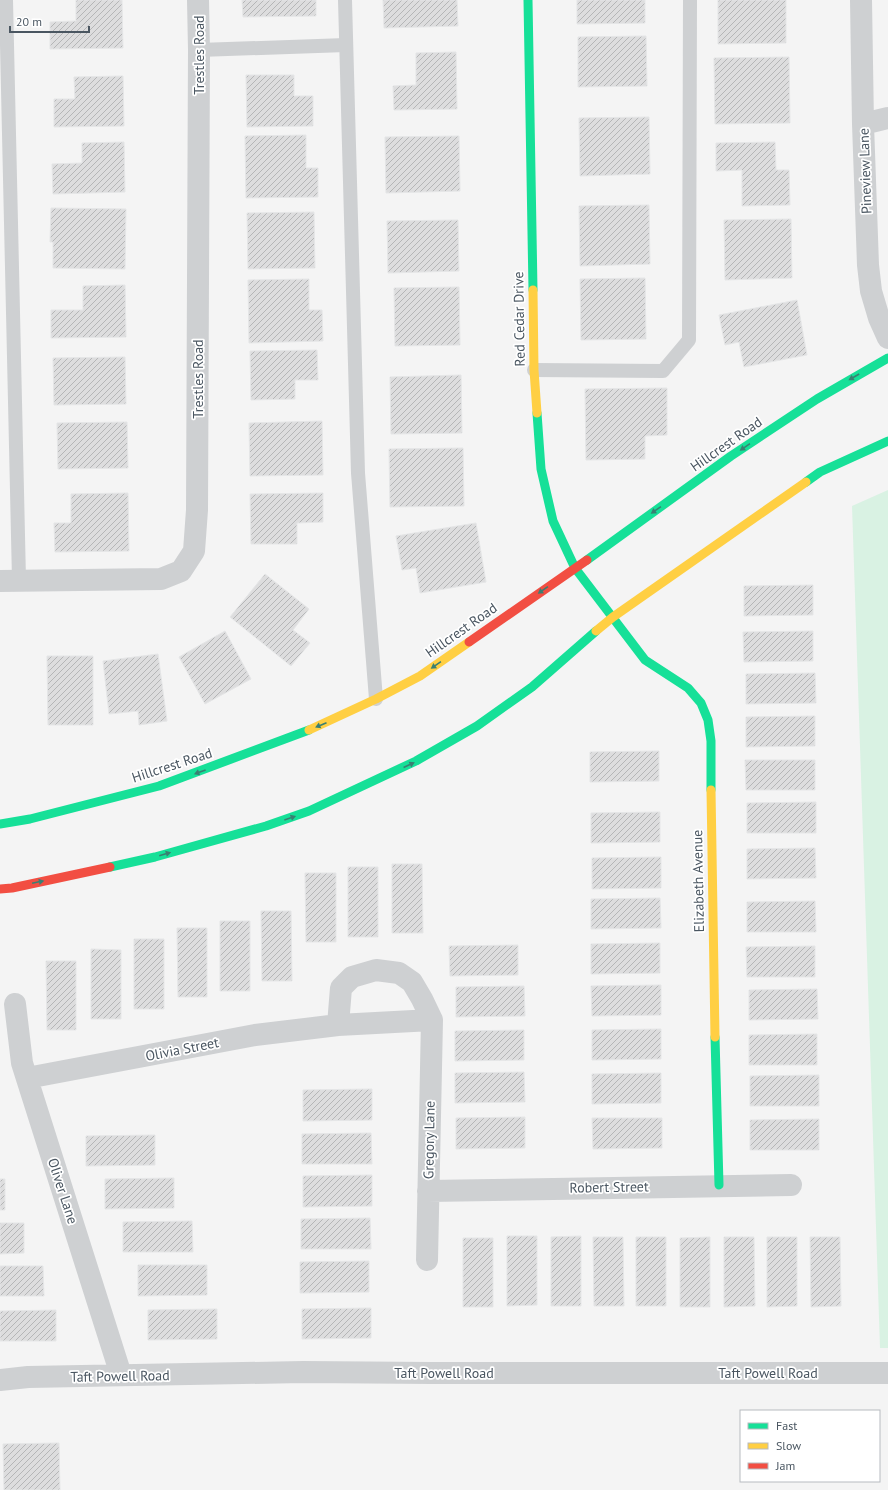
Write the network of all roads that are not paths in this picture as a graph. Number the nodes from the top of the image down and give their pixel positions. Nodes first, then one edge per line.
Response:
1 (6, 0) edge
2 (198, 0) edge
3 (345, 0) edge
4 (528, 0) edge
5 (690, 0) edge
6 (861, 0) edge
7 (346, 45) junction
8 (199, 50) junction
9 (888, 118) edge
10 (863, 124) junction
11 (888, 338) edge
12 (888, 358) edge
13 (534, 370) junction
14 (888, 441) edge
15 (574, 568) junction
16 (10, 581) edge
17 (613, 617) junction
18 (376, 699) junction
19 (0, 824) edge
20 (0, 889) edge
21 (14, 1004) dead end
22 (432, 1020) junction
23 (338, 1025) junction
24 (27, 1078) junction
25 (719, 1185) junction
26 (791, 1185) dead end
27 (428, 1191) junction
28 (426, 1260) dead end
29 (888, 1373) edge
30 (122, 1375) junction
31 (0, 1380) edge

1 - 16 lane
2 - 8 street, Trestles Road
3 - 7 lane
4 - 13 main road, Red Cedar Drive
5 - 13 lane
6 - 10 street, Pineview Lane
7 - 8 lane
7 - 18 lane
8 - 16 street, Trestles Road
9 - 10 street
10 - 11 street, Pineview Lane
12 -> 15 main road, Hillcrest Road
13 - 15 main road, Red Cedar Drive
14 - 17 main road
15 - 17 main road, Red Cedar Drive
15 -> 18 main road, Hillcrest Road
20 -> 17 main road
17 - 25 main road, Elizabeth Avenue
18 -> 19 main road, Hillcrest Road
21 - 24 street, Oliver Lane
22 - 23 street, Olivia Street
22 - 23 street
22 - 27 street, Gregory Lane
23 - 24 street, Olivia Street
24 - 30 street, Oliver Lane
25 - 26 street, Robert Street
25 - 27 street, Robert Street
27 - 28 street, Gregory Lane
29 - 30 street, Taft Powell Road
30 - 31 street, Taft Powell Road

